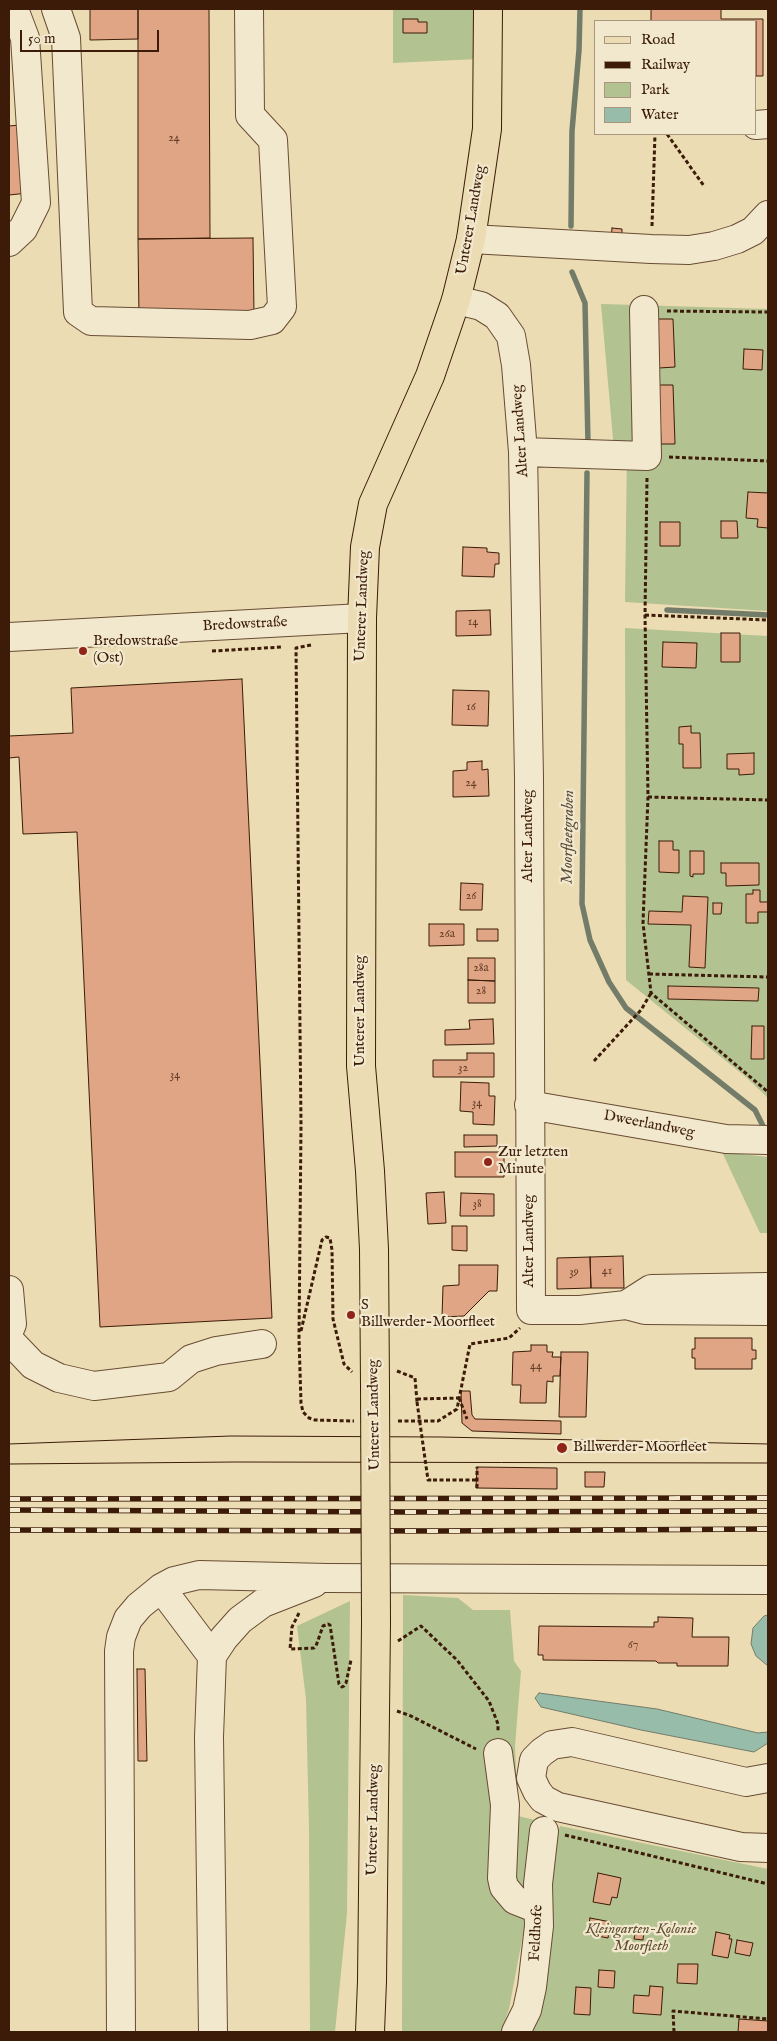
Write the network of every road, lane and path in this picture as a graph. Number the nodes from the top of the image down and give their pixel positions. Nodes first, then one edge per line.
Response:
1 (14, 9) edge
2 (56, 9) edge
3 (249, 9) edge
4 (488, 9) edge
5 (655, 135) edge
6 (668, 135) edge
7 (704, 186) dead end
8 (768, 215) edge
9 (652, 232) dead end
10 (471, 239) junction
11 (9, 242) edge
12 (456, 300) junction
13 (644, 310) joint
14 (768, 312) edge
15 (524, 452) junction
16 (647, 456) junction
17 (768, 461) edge
18 (645, 614) junction
19 (362, 618) junction
20 (324, 620) junction
21 (768, 620) edge
22 (9, 636) edge
23 (648, 797) junction
24 (768, 800) edge
25 (649, 974) junction
26 (768, 977) edge
27 (651, 993) junction
28 (594, 1061) dead end
29 (768, 1092) edge
30 (529, 1105) junction
31 (768, 1140) edge
32 (768, 1287) edge
33 (9, 1290) edge
34 (626, 1305) junction
35 (531, 1310) junction
36 (768, 1311) edge
37 (9, 1331) edge
38 (299, 1339) junction
39 (9, 1340) edge
40 (262, 1344) dead end
41 (375, 1381) junction
42 (416, 1384) dead end
43 (458, 1398) junction
44 (417, 1401) junction
45 (301, 1402) dead end
46 (467, 1419) dead end
47 (477, 1467) dead end
48 (477, 1480) junction
49 (477, 1488) dead end
50 (328, 1578) junction
51 (768, 1580) edge
52 (161, 1588) junction
53 (302, 1611) dead end
54 (376, 1635) junction
55 (212, 1656) junction
56 (375, 1697) junction
57 (498, 1753) junction
58 (768, 1778) edge
59 (544, 1831) joint
60 (768, 1848) edge
61 (768, 1884) edge
62 (538, 1909) junction
63 (768, 2019) edge
64 (120, 2032) edge
65 (213, 2032) edge
66 (370, 2032) edge
67 (516, 2032) edge
68 (674, 2032) edge

1 - 11 street
2 - 3 street
4 - 10 main road, Unterer Landweg
5 - 9 path
6 - 7 path
8 - 10 street
10 - 12 main road, Unterer Landweg
12 - 15 street, Alter Landweg
12 - 19 main road, Unterer Landweg
13 - 14 path
13 - 16 street
15 - 16 street
15 - 30 street, Alter Landweg
16 - 17 path
16 - 18 path
18 - 21 path
18 - 23 path
19 - 20 street, Bredowstraße
19 - 41 main road, Unterer Landweg
20 - 22 street, Bredowstraße
20 - 38 path
23 - 24 path
23 - 25 path
25 - 26 path
25 - 27 path
27 - 28 path
27 - 29 path
30 - 31 street, Dweerlandweg
30 - 35 street, Alter Landweg
32 - 34 street
33 - 37 street
34 - 35 street
34 - 36 street
35 - 43 path
38 - 41 path
38 - 45 path
39 - 40 street
41 - 54 main road, Unterer Landweg, bridge
42 - 44 path
43 - 44 path
43 - 46 path
44 - 48 path, bridge
47 - 48 path
48 - 49 path
50 - 51 street
50 - 52 street
50 - 55 street
52 - 55 street
52 - 64 street
53 - 54 path
54 - 56 main road, Unterer Landweg
54 - 57 path
55 - 65 street
56 - 57 path
56 - 66 main road, Unterer Landweg
57 - 62 street
58 - 60 street
59 - 61 path
59 - 62 street, Feldhofe
62 - 67 street, Feldhofe
63 - 68 path

